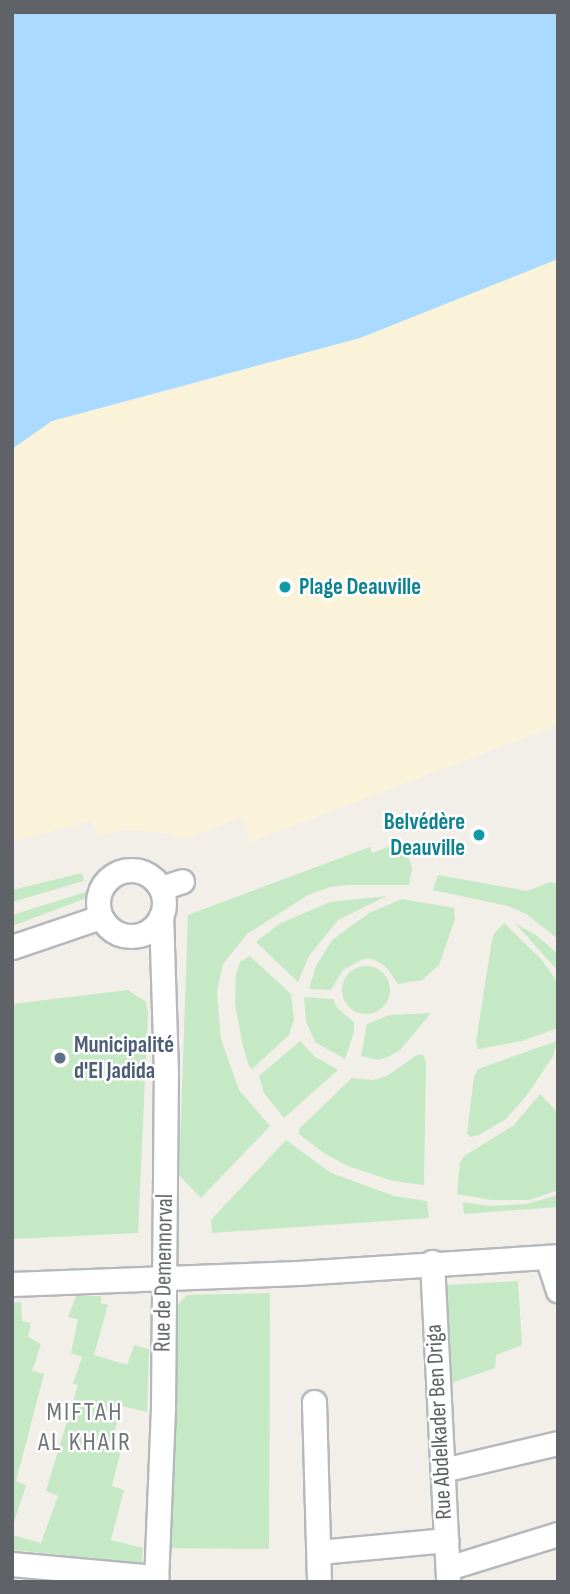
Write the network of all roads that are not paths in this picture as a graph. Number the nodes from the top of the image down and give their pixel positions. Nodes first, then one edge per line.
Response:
1 (161, 916) junction
2 (100, 917) junction
3 (141, 935) junction
4 (12, 947) edge
5 (162, 965) junction
6 (552, 1256) edge
7 (432, 1262) junction
8 (164, 1278) junction
9 (12, 1284) edge
10 (558, 1290) edge
11 (314, 1402) dead end
12 (558, 1443) edge
13 (443, 1470) junction
14 (558, 1534) edge
15 (446, 1540) junction
16 (319, 1552) junction
17 (12, 1564) edge
18 (448, 1575) edge
19 (156, 1579) edge
20 (318, 1582) edge

1 - 2 street, Rue de Demennorval
1 - 3 street
1 - 5 street, Rue de Demennorval
2 - 3 street
2 - 4 street
3 - 5 street
5 - 8 street, Rue de Demennorval
6 - 7 street
6 - 10 street
7 - 8 street
7 - 13 street, Rue Abdelkader Ben Driga
8 - 9 street
8 - 19 street, Rue de Demennorval
11 - 16 street
12 - 13 street
13 - 15 street, Rue Abdelkader Ben Driga
14 - 18 street
15 - 16 street
15 - 18 street, Rue Abdelkader Ben Driga
16 - 20 street
17 - 19 street

